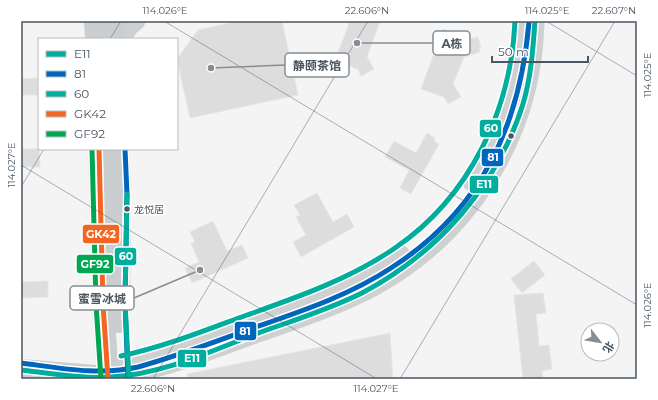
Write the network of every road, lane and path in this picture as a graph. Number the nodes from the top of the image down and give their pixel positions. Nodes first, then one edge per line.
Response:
1 (95, 21) edge
2 (113, 21) edge
3 (136, 21) edge
4 (522, 21) edge
5 (535, 21) edge
6 (96, 38) edge
7 (114, 38) edge
8 (121, 38) edge
9 (99, 150) edge
10 (118, 150) edge
11 (21, 356) edge
12 (21, 370) edge
13 (115, 373) edge

1 - 6 main road
2 - 7 main road
3 - 8 street
4 - 13 street
5 - 13 street
9 - 13 main road
10 - 13 main road
11 - 13 main road
12 - 13 main road

